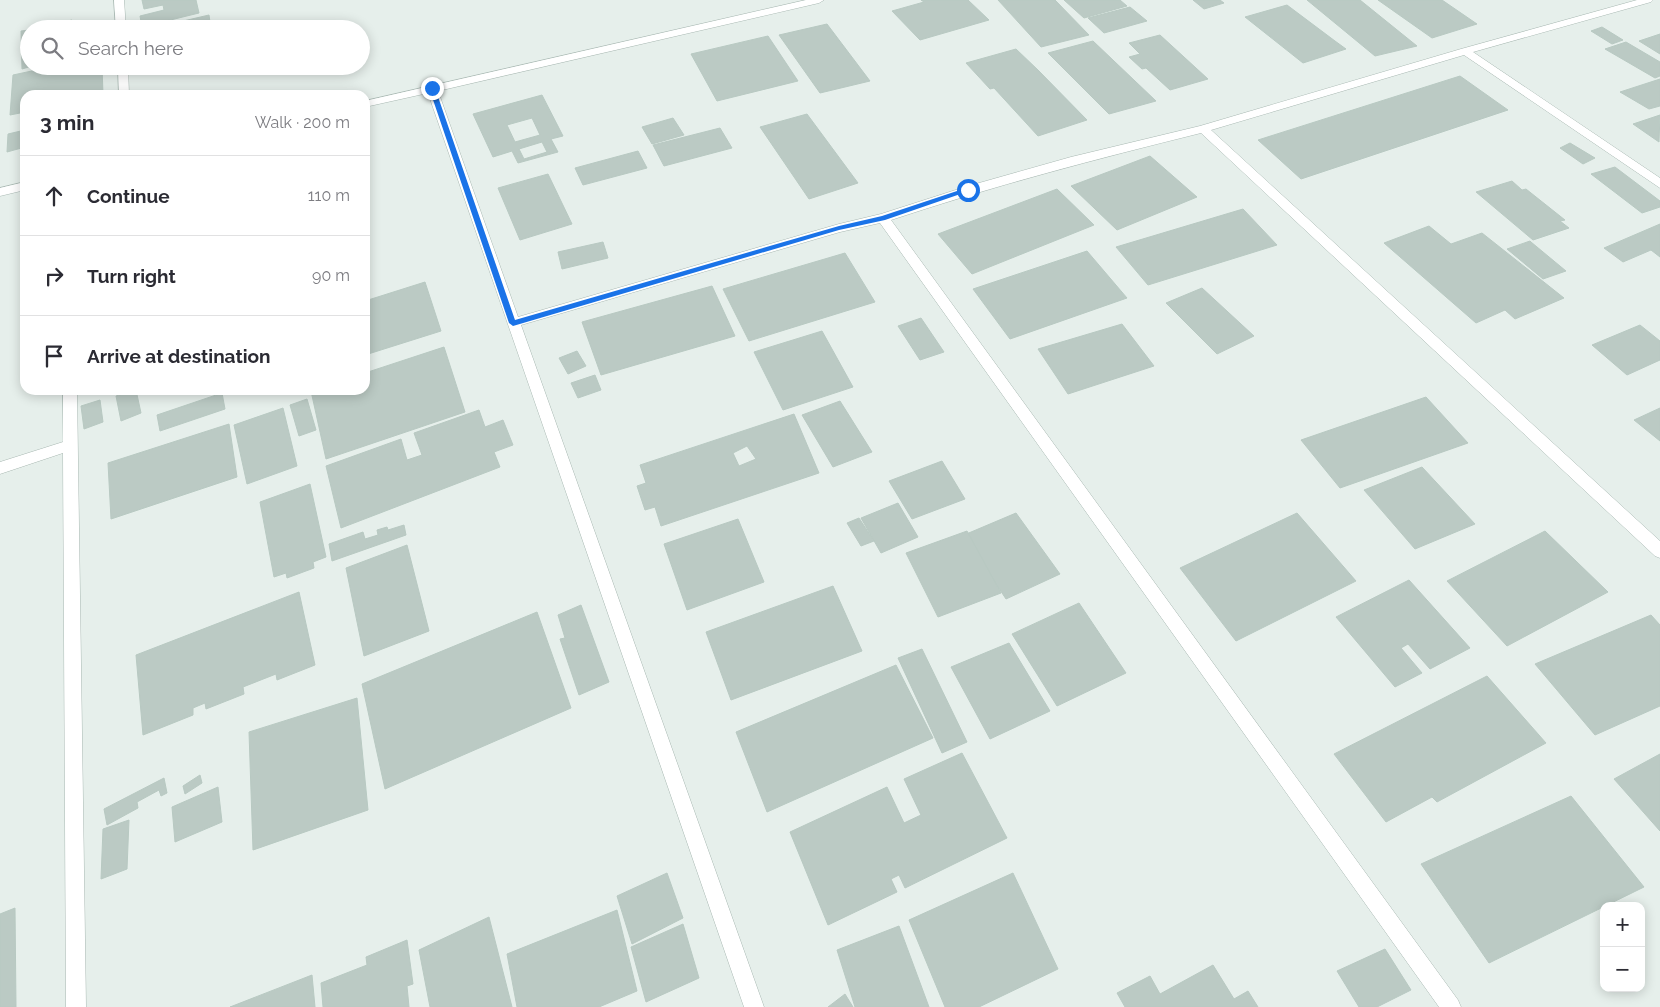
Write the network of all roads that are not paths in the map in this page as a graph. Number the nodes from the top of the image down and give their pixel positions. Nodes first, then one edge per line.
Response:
1 (119, 0) edge
2 (819, 0) edge
3 (1648, 0) edge
4 (120, 20) edge
5 (1465, 51) junction
6 (123, 75) edge
7 (432, 88) junction
8 (124, 90) edge
9 (370, 103) edge
10 (1203, 129) junction
11 (1660, 184) edge
12 (20, 187) edge
13 (0, 192) edge
14 (883, 218) junction
15 (513, 323) junction
16 (70, 395) edge
17 (71, 445) junction
18 (0, 468) edge
19 (1660, 551) edge
20 (76, 1007) edge
21 (754, 1007) edge
22 (1451, 1007) edge

1 - 4 street
2 - 7 street
3 - 5 street
5 - 10 street
5 - 11 street
6 - 8 street
7 - 9 street
7 - 15 street
10 - 14 street
10 - 19 street
12 - 13 street
14 - 15 street
14 - 22 street
15 - 21 street
16 - 17 street
17 - 18 street
17 - 20 street

